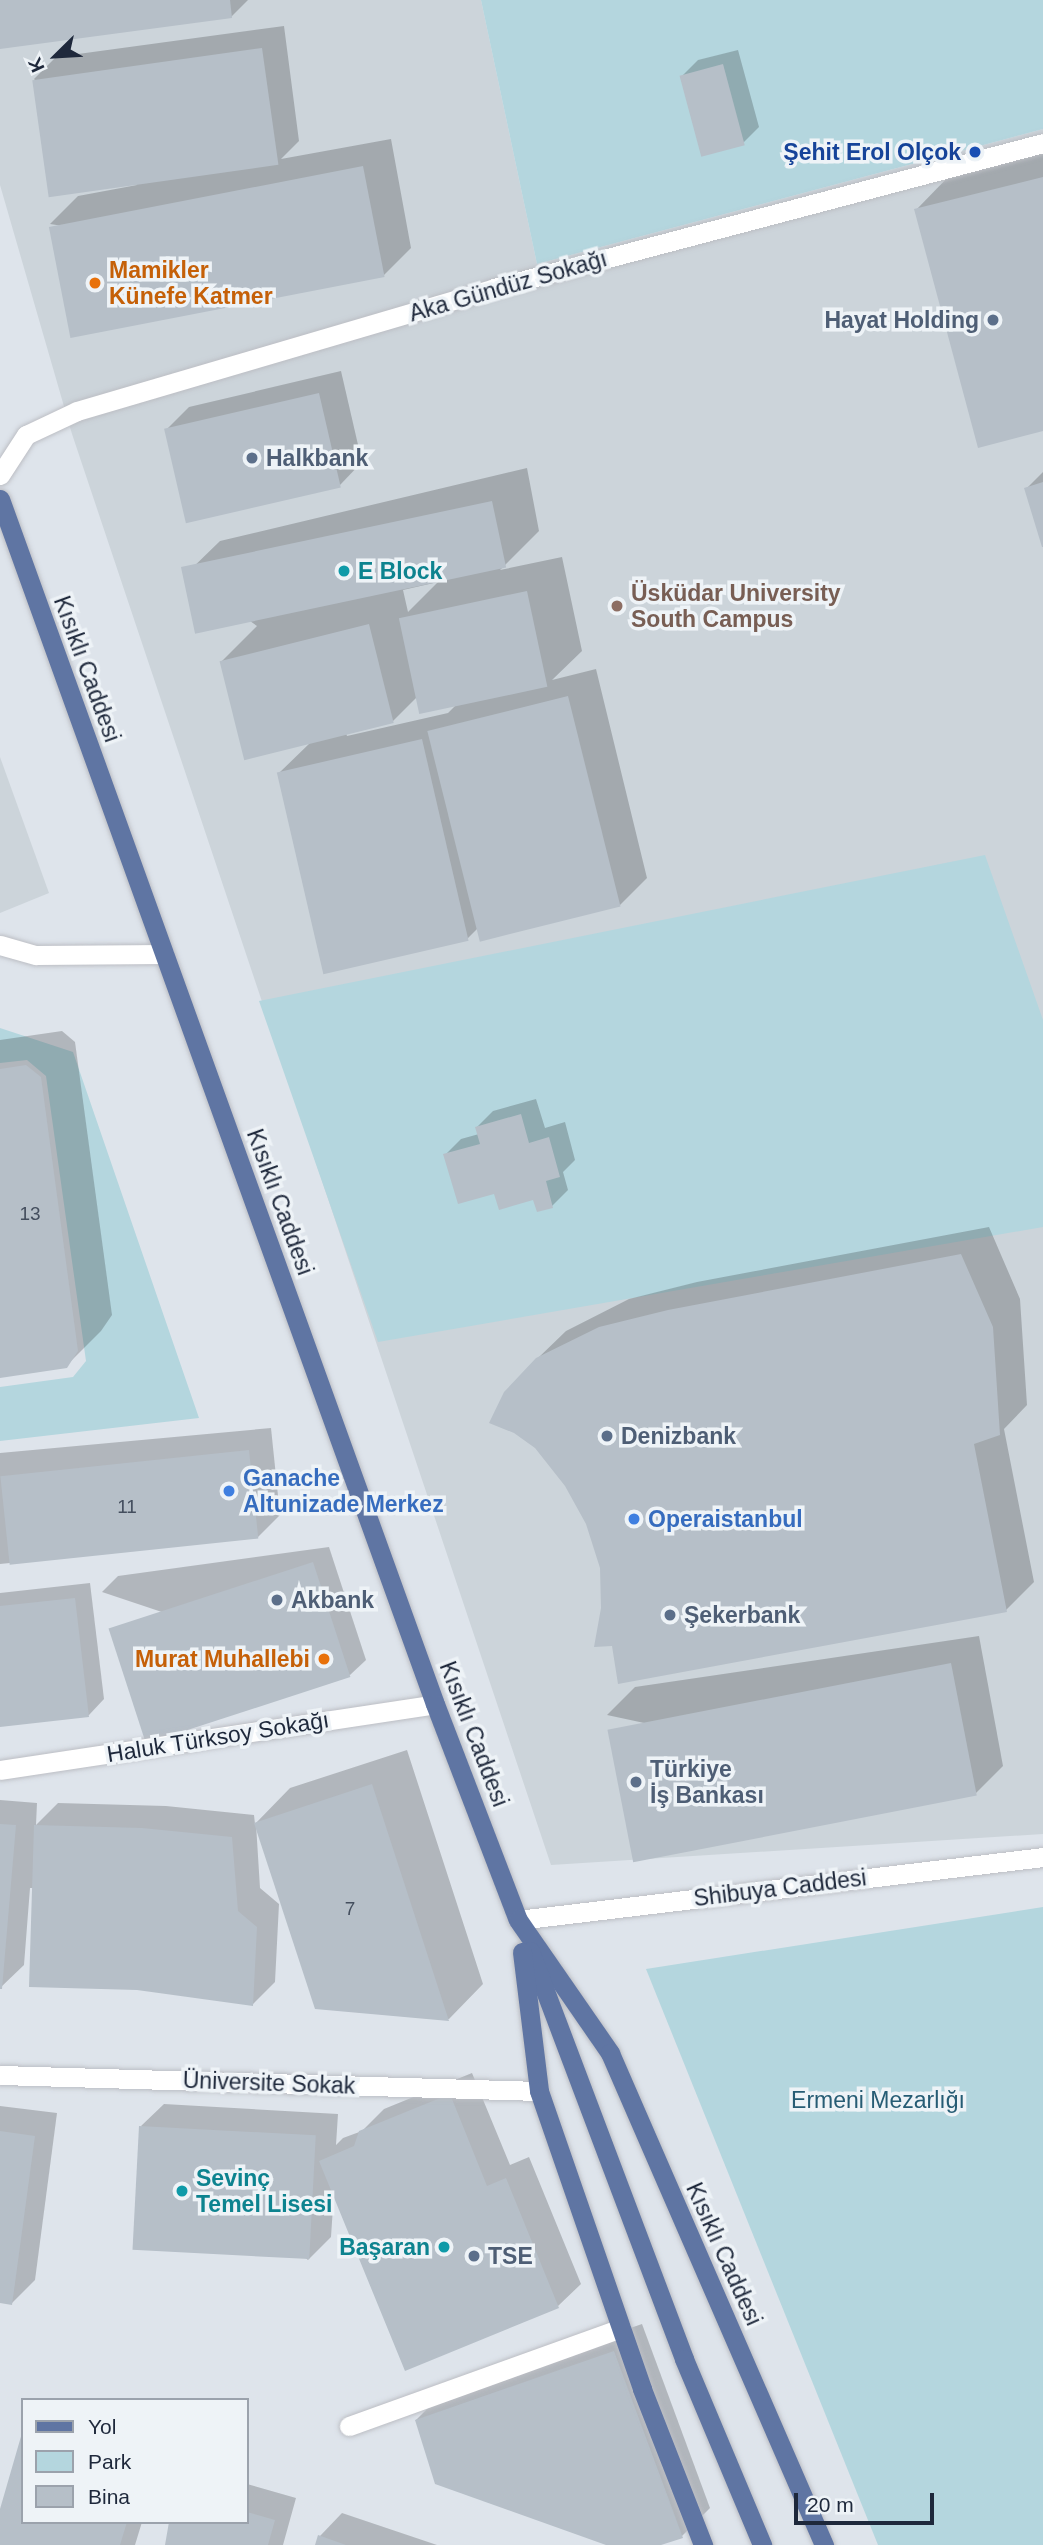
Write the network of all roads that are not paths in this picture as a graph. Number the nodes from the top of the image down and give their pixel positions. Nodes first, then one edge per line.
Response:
1 (1043, 143) edge
2 (0, 475) edge
3 (0, 499) edge
4 (0, 945) edge
5 (164, 954) junction
6 (435, 1704) junction
7 (0, 1770) edge
8 (1043, 1857) edge
9 (518, 1920) junction
10 (0, 2075) edge
11 (539, 2091) junction
12 (621, 2329) junction
13 (349, 2426) dead end
14 (703, 2545) edge
15 (762, 2545) edge
16 (824, 2545) edge

1 - 2 street, Aka Gündüz Sokağı
3 - 5 main road, Kısıklı Caddesi
4 - 5 street
5 - 6 main road, Kısıklı Caddesi
6 - 7 street, Haluk Türksoy Sokağı
6 - 9 main road, Kısıklı Caddesi
8 - 9 street, Shibuya Caddesi
9 - 11 main road, Kısıklı Caddesi
9 - 15 main road
9 - 16 main road, Kısıklı Caddesi
10 - 11 street, Üniversite Sokak
11 - 12 main road, Kısıklı Caddesi
12 - 13 street
12 - 14 main road, Kısıklı Caddesi

